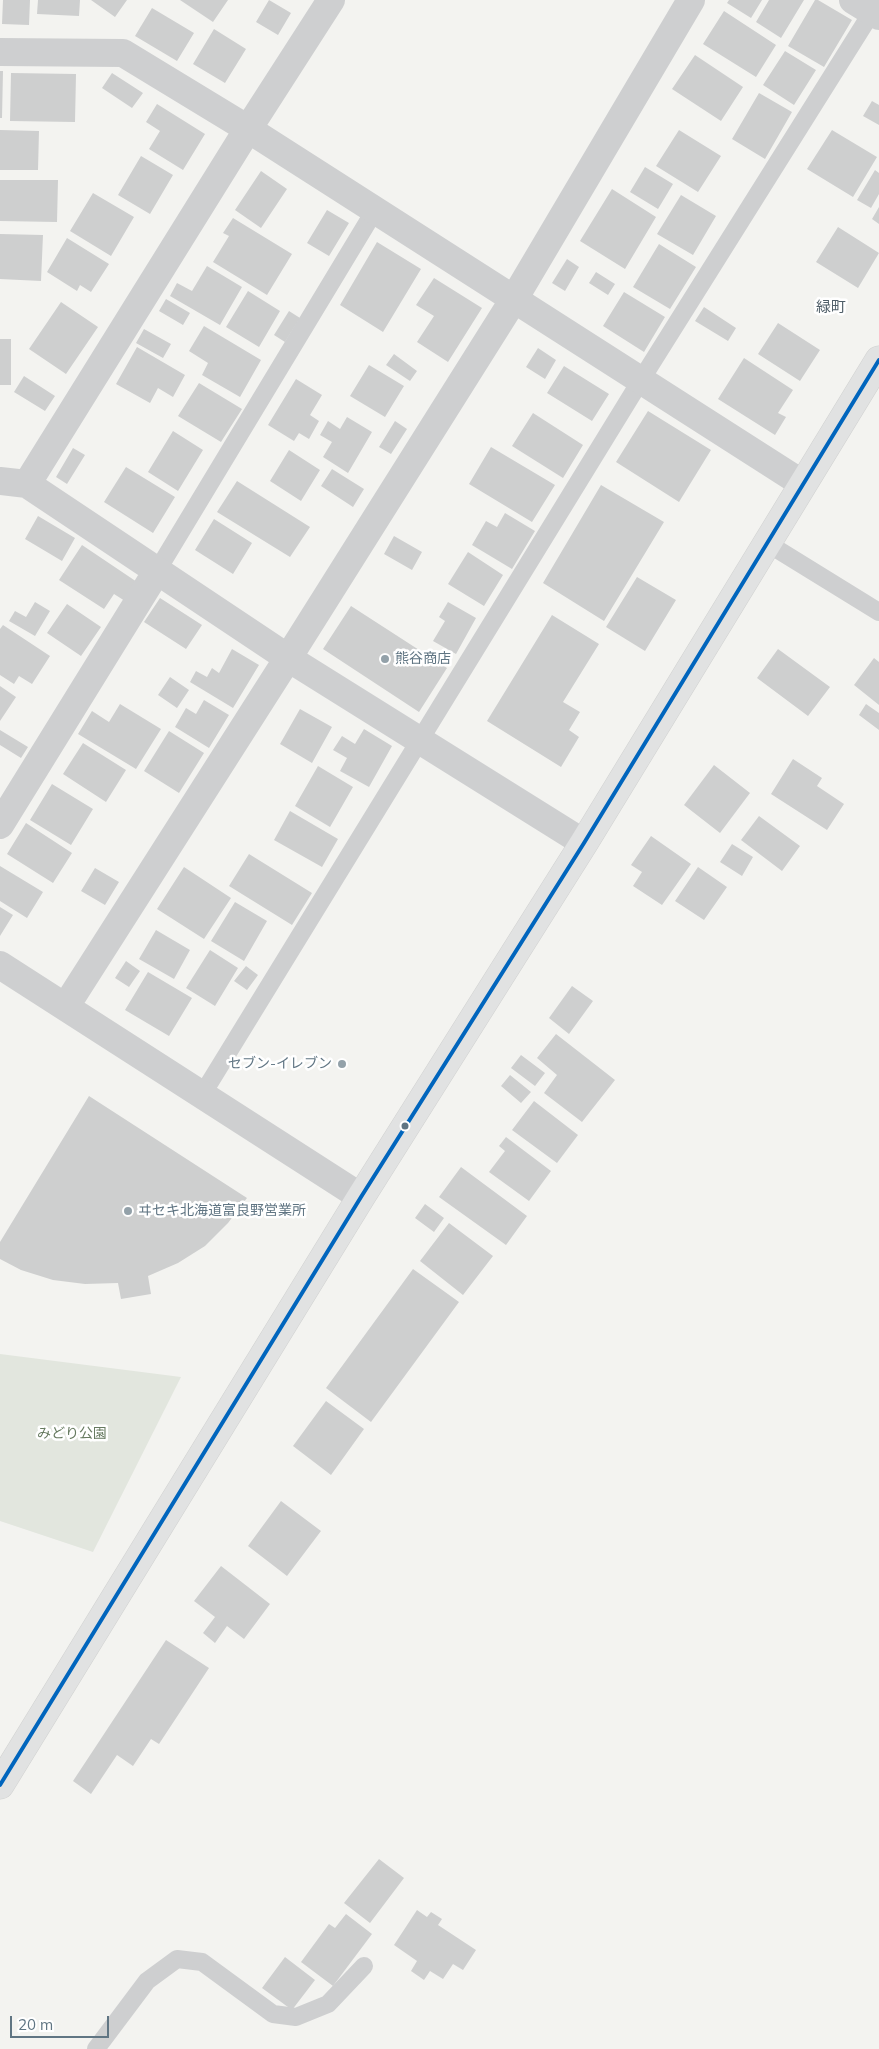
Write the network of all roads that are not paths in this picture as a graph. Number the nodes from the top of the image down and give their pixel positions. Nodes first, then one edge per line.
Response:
1 (331, 0) edge
2 (691, 0) edge
3 (871, 7) edge
4 (0, 52) edge
5 (248, 129) junction
6 (375, 210) junction
7 (514, 299) junction
8 (879, 360) edge
9 (641, 380) junction
10 (0, 481) edge
11 (27, 484) junction
12 (803, 484) junction
13 (767, 543) junction
14 (156, 571) junction
15 (879, 612) edge
16 (288, 658) junction
17 (420, 741) junction
18 (0, 825) edge
19 (584, 843) junction
20 (0, 965) edge
21 (66, 1006) junction
22 (202, 1095) junction
23 (361, 1197) junction
24 (0, 1784) edge
25 (364, 1966) dead end
26 (96, 2049) edge

1 - 5 street
2 - 7 street
3 - 9 lane
4 - 5 street
5 - 6 street
5 - 11 street
6 - 7 street
6 - 14 lane
7 - 9 street
7 - 16 street
8 - 12 highway
9 - 12 street
9 - 17 lane
10 - 11 street
11 - 14 street
12 - 13 highway
13 - 15 lane
13 - 19 highway
14 - 16 street
14 - 18 street
16 - 17 street
16 - 21 street
17 - 19 street
17 - 22 lane
19 - 23 highway
20 - 21 street
21 - 22 street
22 - 23 street
23 - 24 highway
25 - 26 lane

